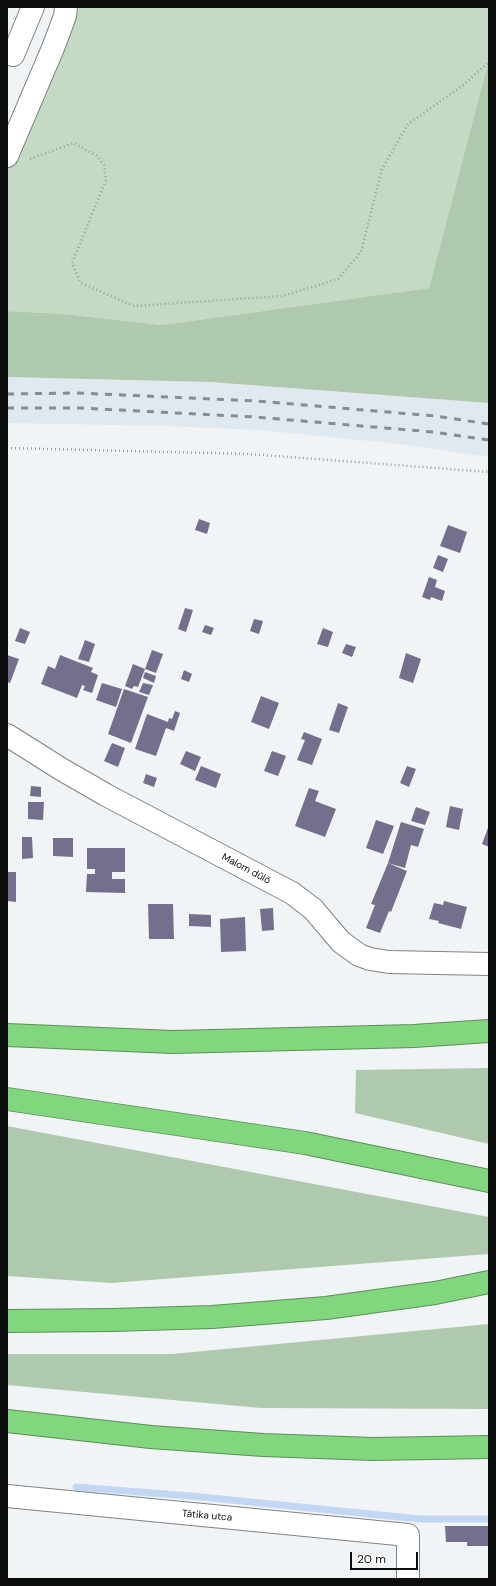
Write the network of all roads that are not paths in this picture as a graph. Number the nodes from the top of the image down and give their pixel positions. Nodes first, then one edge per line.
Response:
1 (33, 7) edge
2 (66, 7) edge
3 (9, 59) edge
4 (7, 156) edge
5 (7, 735) edge
6 (489, 964) edge
7 (489, 1031) edge
8 (7, 1034) edge
9 (7, 1099) edge
10 (489, 1181) edge
11 (489, 1282) edge
12 (7, 1321) edge
13 (7, 1421) edge
14 (489, 1447) edge
15 (7, 1496) edge
16 (408, 1579) edge

1 - 3 street
2 - 4 street
5 - 6 street, Malom dűlő
7 - 8 highway
9 - 10 highway
11 - 12 highway
13 - 14 highway
15 - 16 street, Tátika utca

